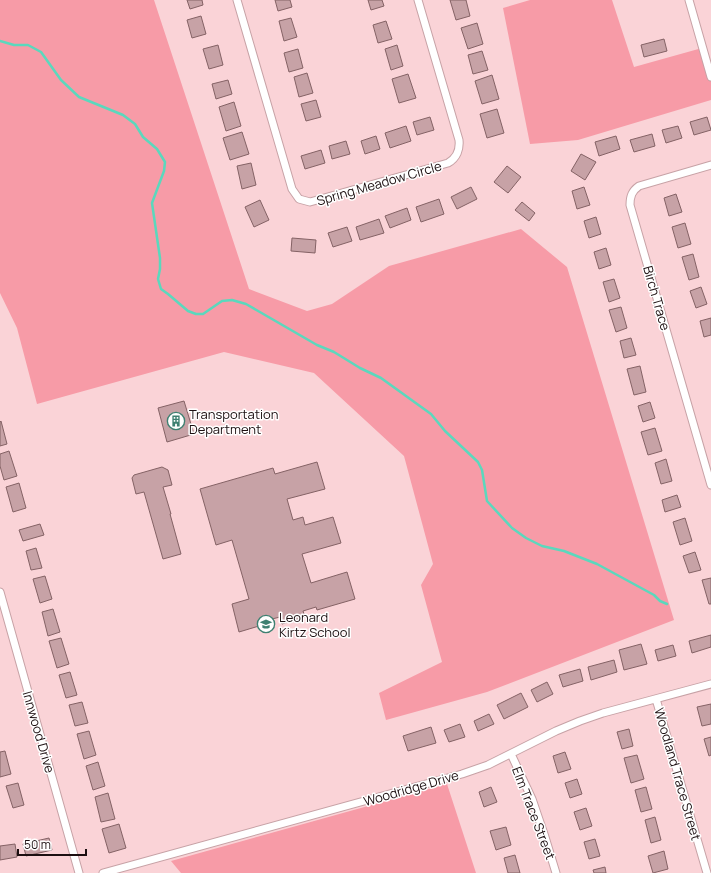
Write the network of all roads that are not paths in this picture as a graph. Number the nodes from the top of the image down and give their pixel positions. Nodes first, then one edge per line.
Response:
1 (237, 0) edge
2 (418, 0) edge
3 (689, 0) edge
4 (711, 77) edge
5 (711, 165) edge
6 (711, 485) edge
7 (0, 592) edge
8 (711, 684) edge
9 (656, 698) junction
10 (511, 754) junction
11 (79, 873) edge
12 (103, 873) edge
13 (556, 873) edge
14 (707, 873) edge

1 - 2 street, Spring Meadow Circle
3 - 4 street
5 - 6 street, Birch Trace
7 - 11 street, Innwood Drive
8 - 9 street, Woodridge Drive
9 - 10 street, Woodridge Drive
9 - 14 street, Woodland Trace Street
10 - 12 street, Woodridge Drive
10 - 13 street, Elm Trace Street

